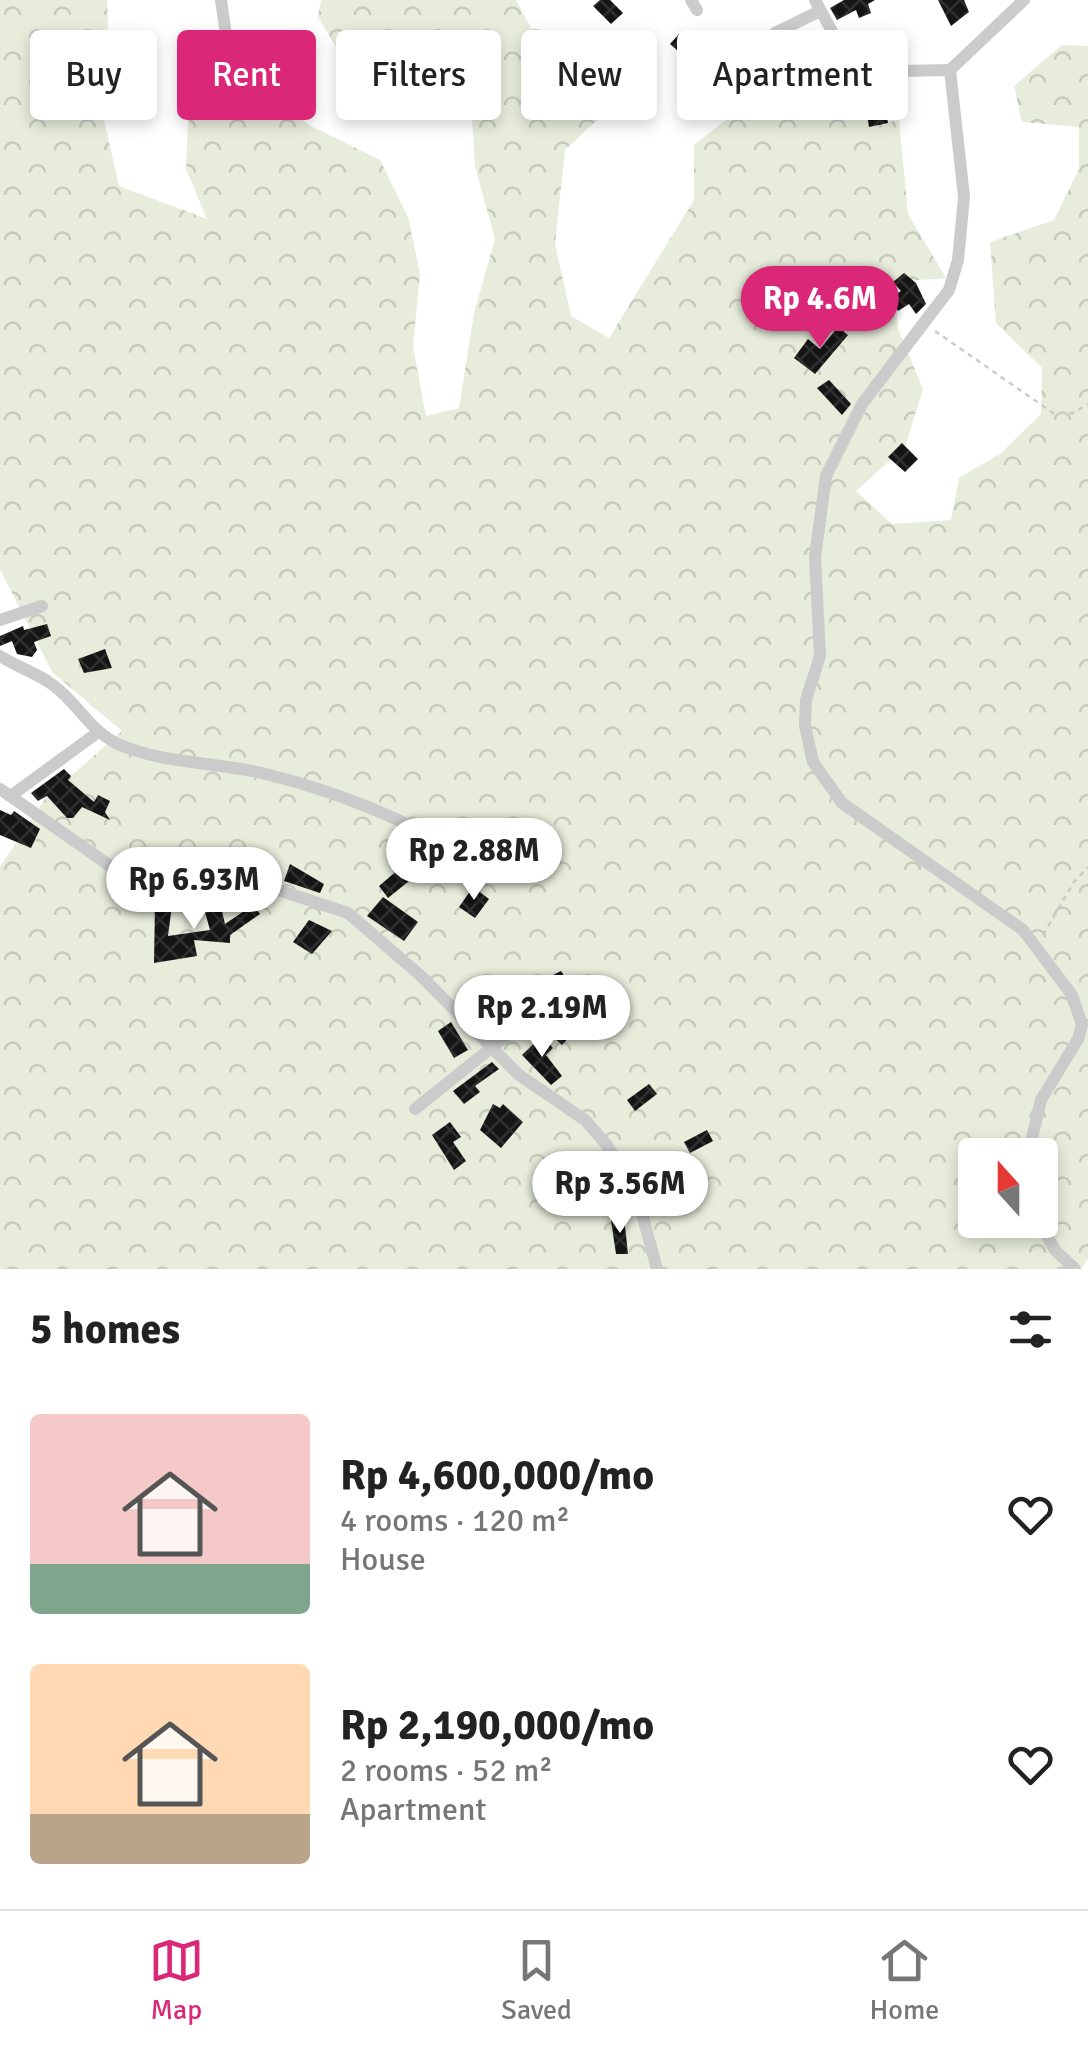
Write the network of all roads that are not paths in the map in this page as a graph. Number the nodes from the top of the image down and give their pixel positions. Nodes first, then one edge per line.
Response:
1 (221, 0) edge
2 (1024, 0) edge
3 (817, 5) edge
4 (225, 30) edge
5 (780, 30) edge
6 (950, 70) junction
7 (42, 606) dead end
8 (0, 620) edge
9 (0, 656) edge
10 (97, 734) junction
11 (6, 792) edge
12 (473, 857) dead end
13 (536, 1012) dead end
14 (491, 1049) junction
15 (415, 1108) dead end
16 (1032, 1138) edge
17 (1048, 1238) edge
18 (1072, 1268) edge
19 (657, 1269) edge

1 - 4 street
2 - 6 street
3 - 5 street
3 - 6 street
6 - 16 street
7 - 8 street
9 - 10 street
10 - 11 street
10 - 12 street
11 - 14 street
13 - 14 street
14 - 15 street
14 - 19 street
17 - 18 street

